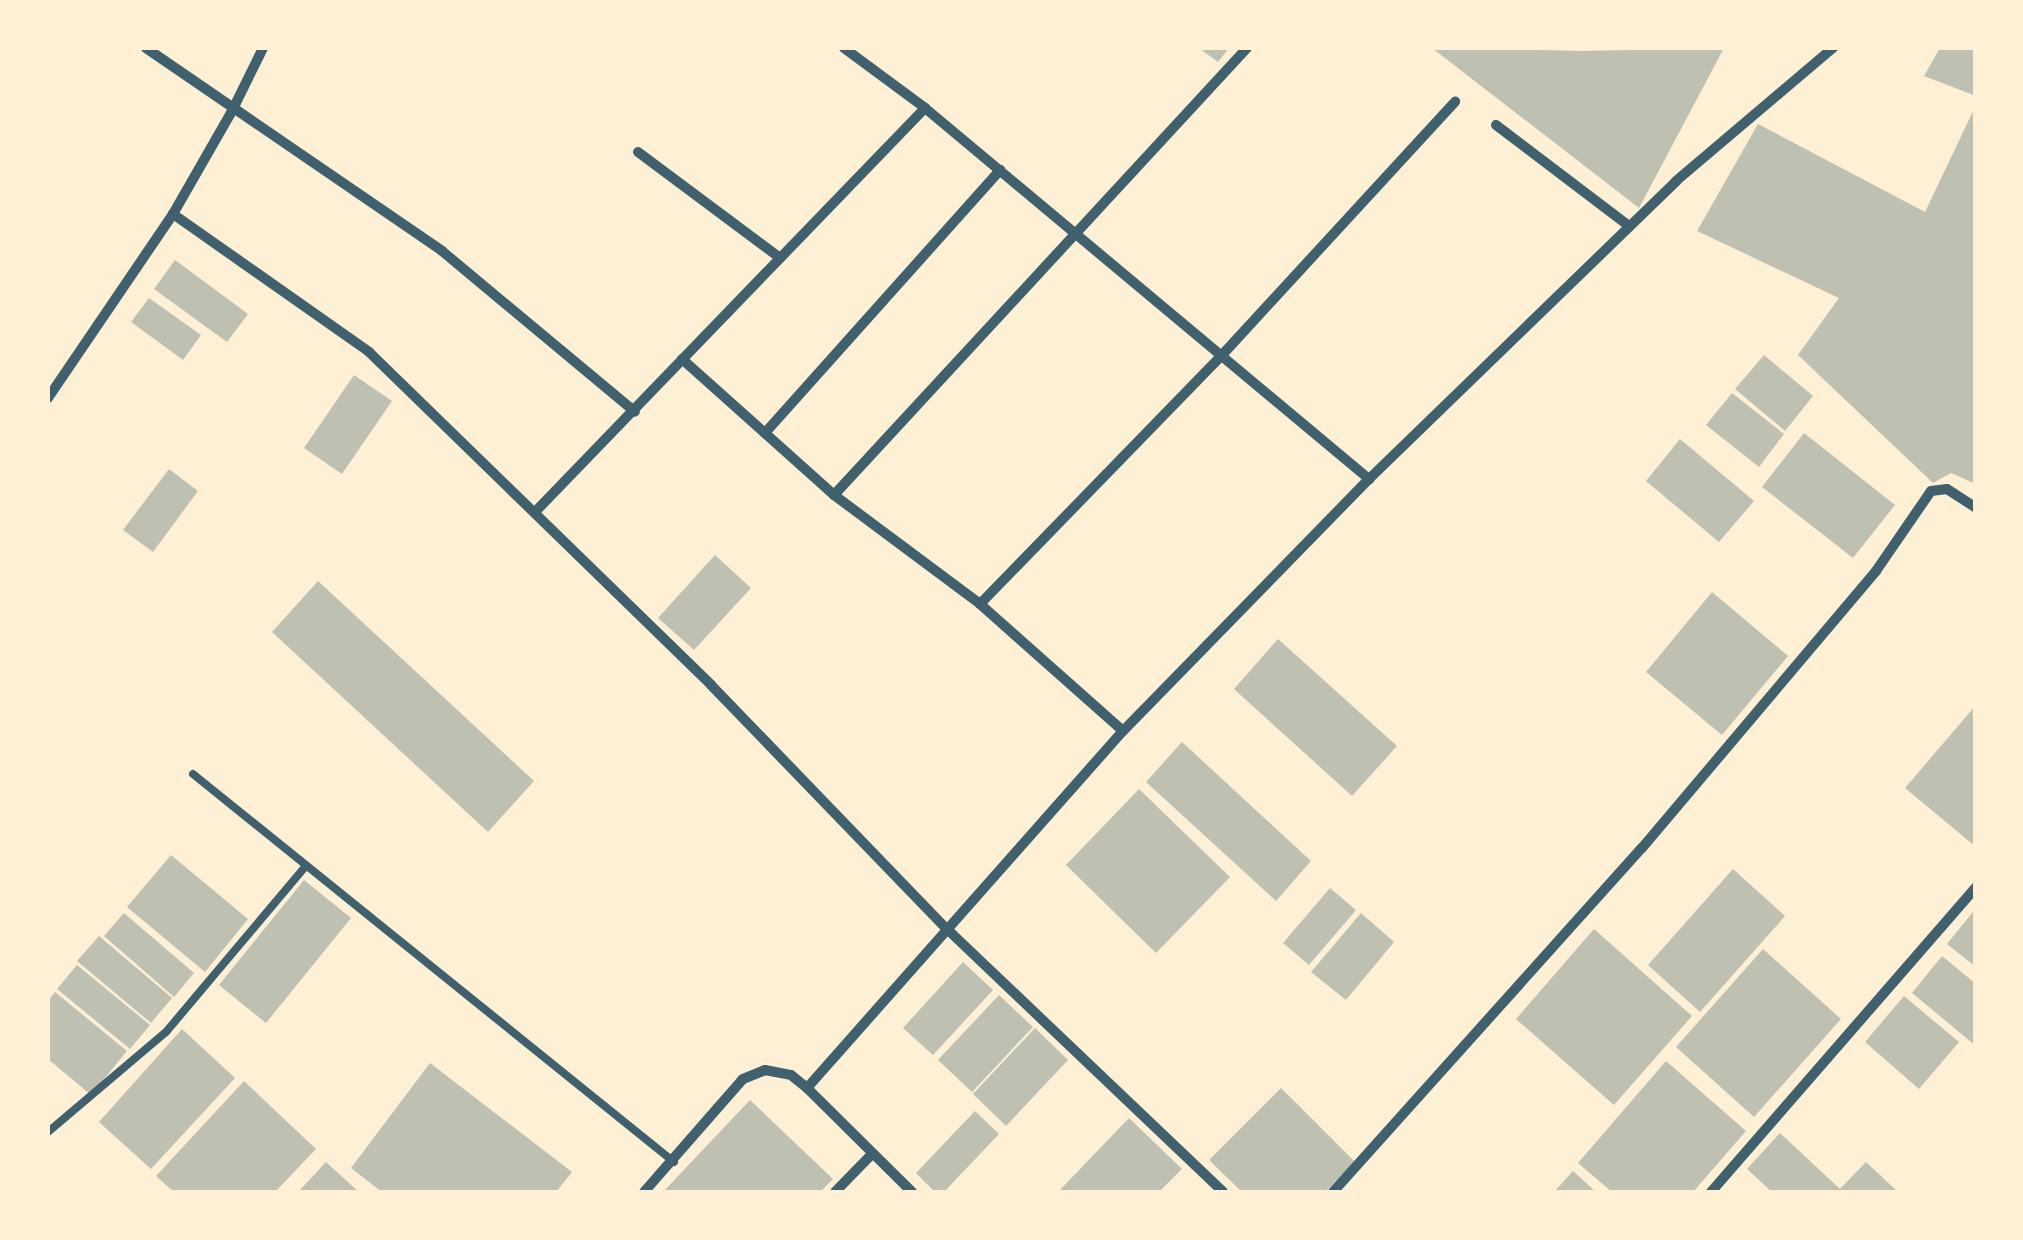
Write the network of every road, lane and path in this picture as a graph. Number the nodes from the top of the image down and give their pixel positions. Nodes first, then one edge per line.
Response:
1 (146, 48) edge
2 (262, 48) edge
3 (844, 48) edge
4 (1247, 48) edge
5 (1833, 48) edge
6 (1454, 102) dead end
7 (926, 108) junction
8 (232, 111) junction
9 (1496, 125) dead end
10 (638, 152) dead end
11 (1000, 170) junction
12 (172, 214) junction
13 (1629, 226) junction
14 (1076, 232) junction
15 (780, 258) junction
16 (1223, 354) junction
17 (682, 359) junction
18 (48, 398) edge
19 (634, 412) junction
20 (765, 433) junction
21 (1369, 479) junction
22 (834, 495) junction
23 (1976, 508) edge
24 (536, 512) junction
25 (980, 604) junction
26 (1123, 731) junction
27 (193, 774) dead end
28 (305, 868) junction
29 (1976, 887) edge
30 (947, 929) junction
31 (807, 1088) junction
32 (48, 1132) edge
33 (872, 1154) junction
34 (674, 1162) junction
35 (644, 1192) edge
36 (834, 1192) edge
37 (912, 1192) edge
38 (1223, 1192) edge
39 (1333, 1192) edge
40 (1711, 1192) edge

1 - 8 street
2 - 8 street
3 - 7 street
4 - 14 street
5 - 13 street
6 - 16 street
7 - 11 street
7 - 15 street
8 - 12 street
8 - 19 street
9 - 13 street
10 - 15 street
11 - 14 street
11 - 20 street
12 - 18 street
12 - 24 street
13 - 21 street
14 - 16 street
14 - 22 street
15 - 17 street
16 - 21 street
16 - 25 street
17 - 19 street
17 - 20 street
19 - 24 street
20 - 22 street
21 - 26 street
22 - 25 street
23 - 39 street
24 - 30 street
25 - 26 street
26 - 30 street
27 - 28 lane
28 - 32 lane
28 - 34 lane
29 - 40 street
30 - 31 street
30 - 38 street
31 - 33 street
31 - 34 street
33 - 36 street
33 - 37 street
34 - 35 street

